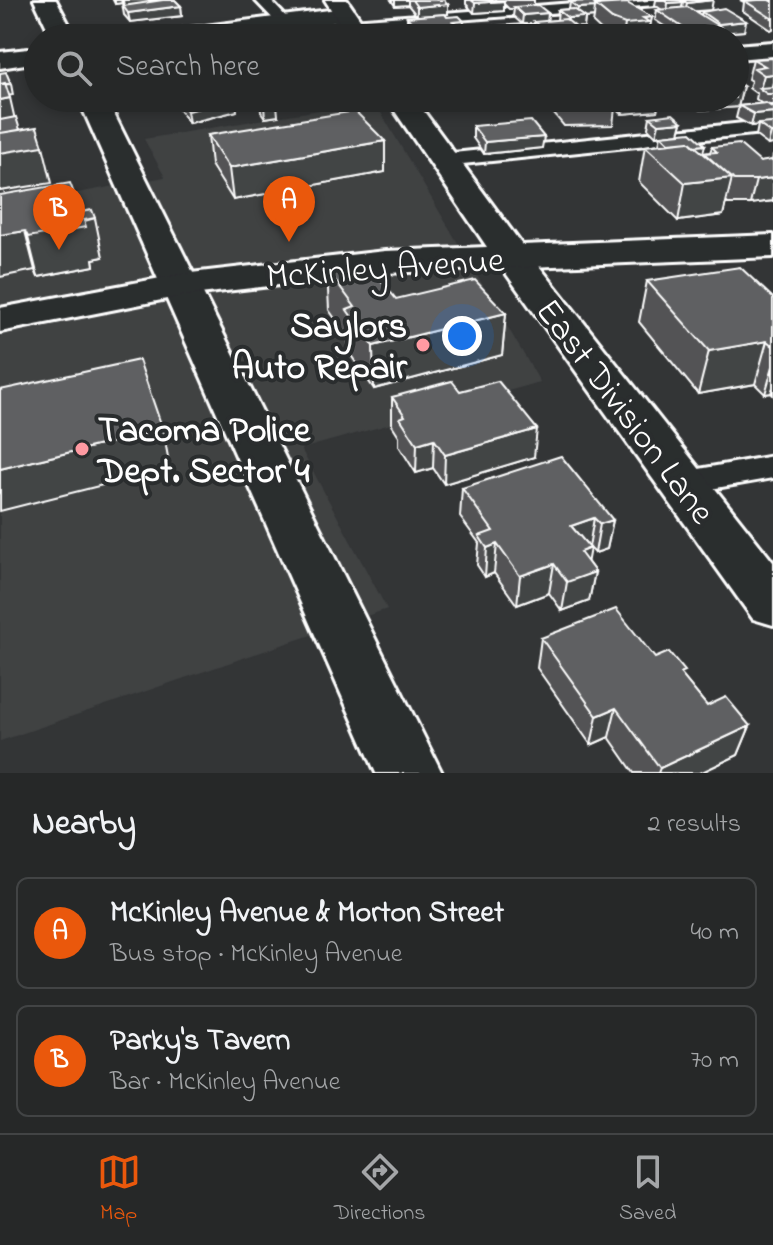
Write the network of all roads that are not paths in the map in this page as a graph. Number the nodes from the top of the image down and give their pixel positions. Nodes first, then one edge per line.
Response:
1 (45, 0) edge
2 (262, 0) edge
3 (669, 0) edge
4 (348, 19) edge
5 (285, 23) junction
6 (57, 24) edge
7 (277, 24) edge
8 (773, 49) edge
9 (749, 51) edge
10 (24, 57) edge
11 (0, 60) edge
12 (99, 112) edge
13 (410, 112) edge
14 (773, 126) edge
15 (443, 160) junction
16 (773, 246) edge
17 (511, 255) junction
18 (182, 285) junction
19 (0, 320) edge
20 (773, 467) edge
21 (682, 483) junction
22 (773, 603) edge
23 (409, 773) edge

1 - 6 street
2 - 5 lane
3 - 4 lane
4 - 5 street
5 - 7 street
8 - 9 street
10 - 11 street
12 - 18 street
13 - 15 street, East Division Lane
14 - 15 lane
15 - 17 street, East Division Lane
16 - 17 street, McKinley Avenue
17 - 18 street, McKinley Avenue
17 - 21 street, East Division Lane
18 - 19 street, McKinley Avenue
18 - 23 street
20 - 21 lane
21 - 22 street, East Division Lane

